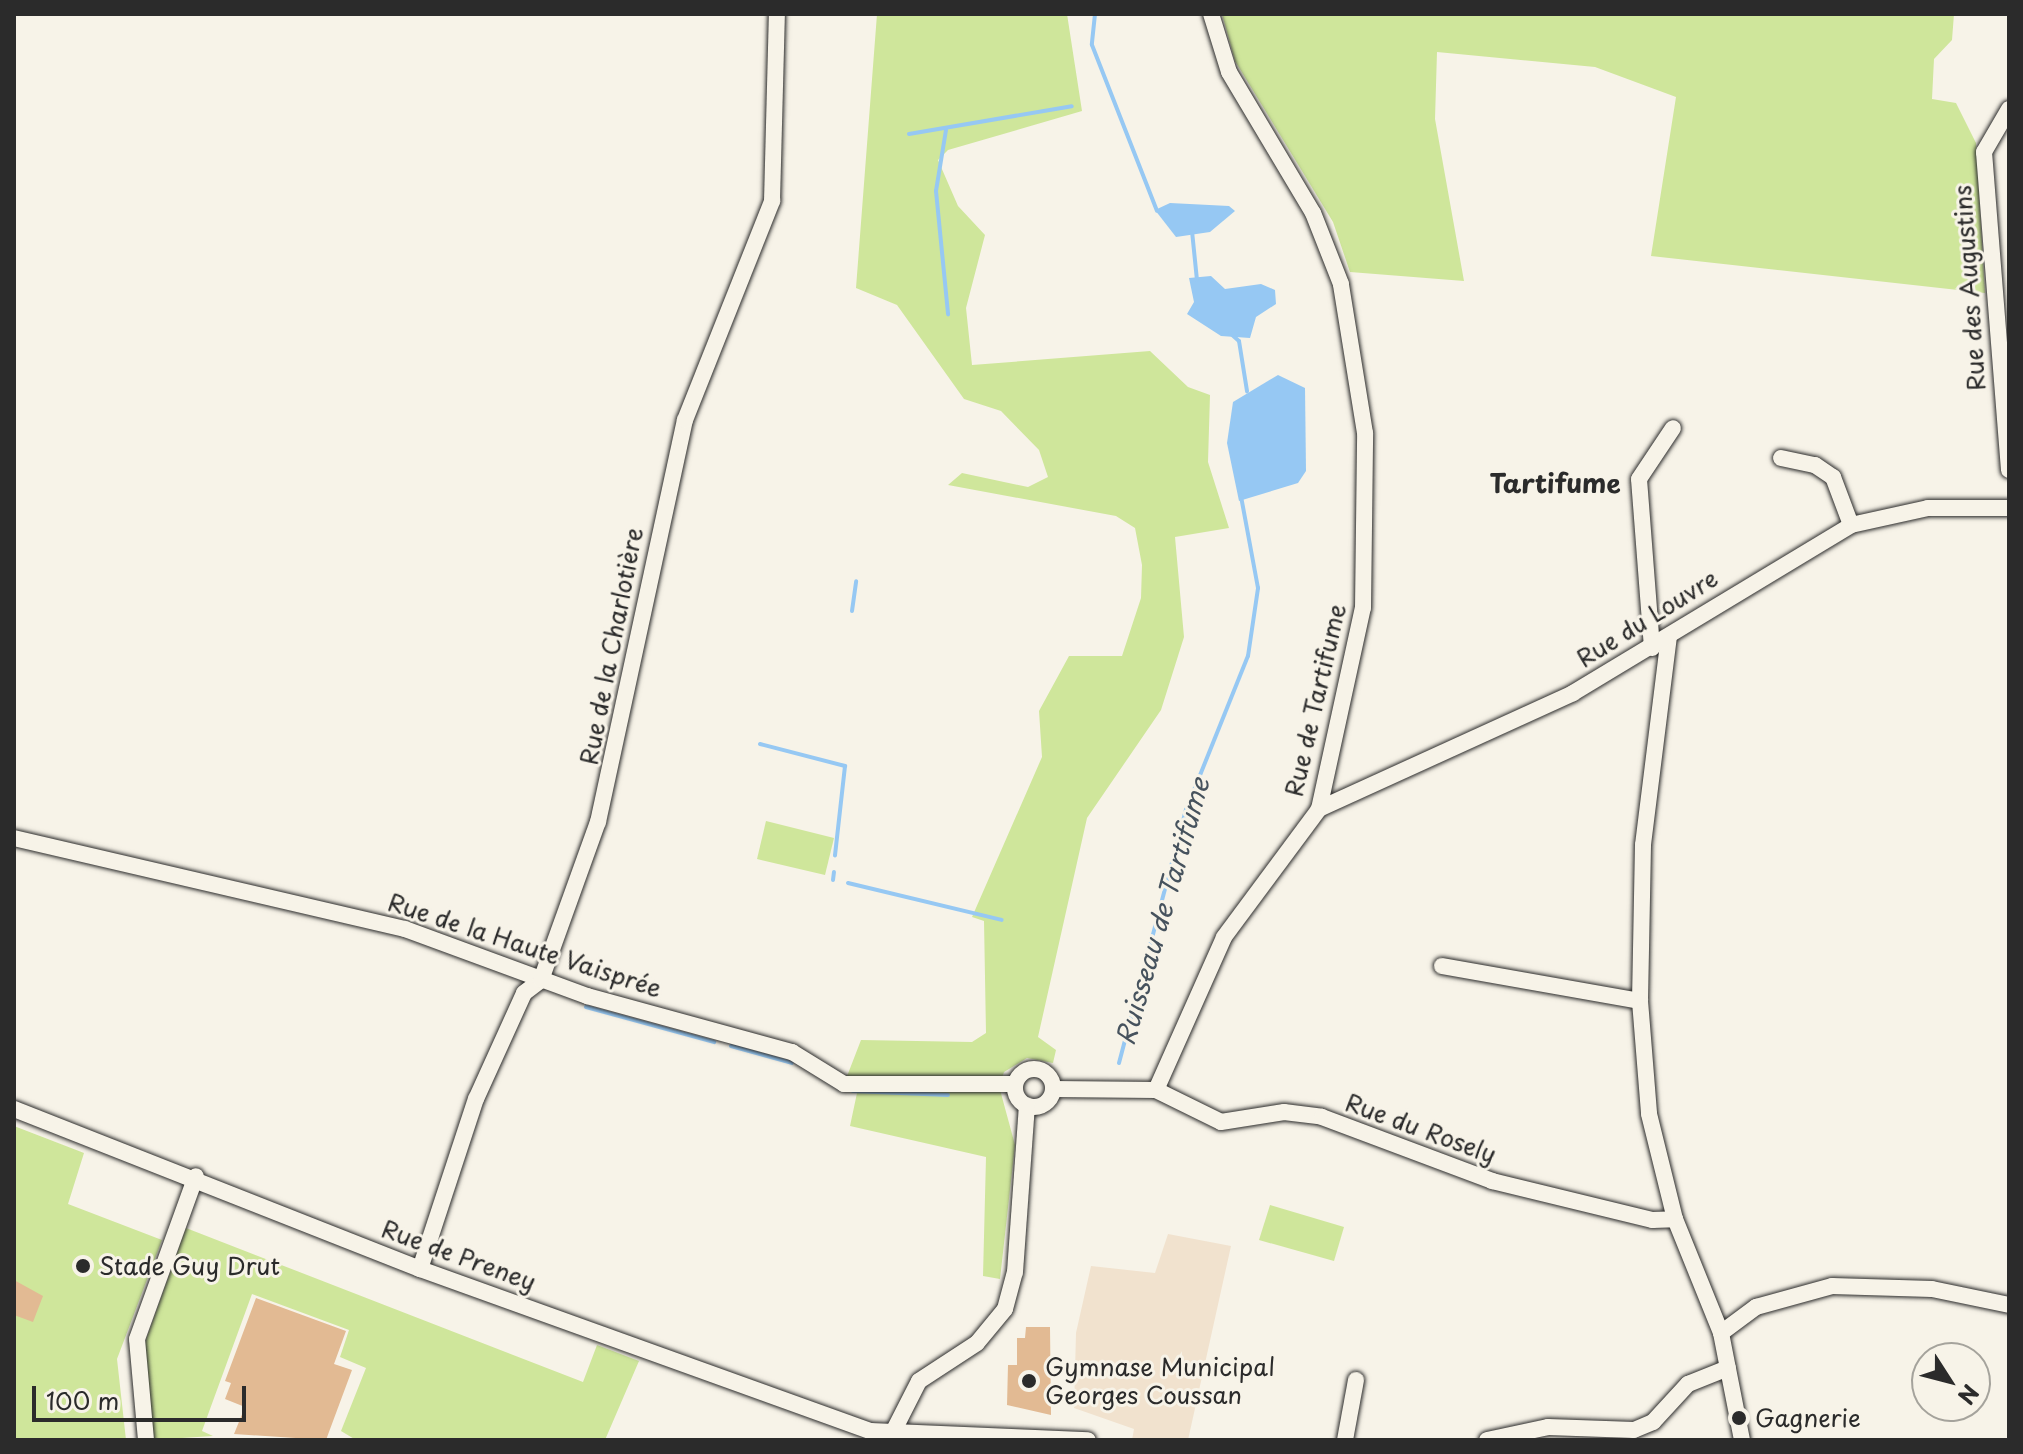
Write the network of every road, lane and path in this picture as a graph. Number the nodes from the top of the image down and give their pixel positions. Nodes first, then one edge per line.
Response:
1 (777, 14) edge
2 (1211, 14) edge
3 (2009, 109) edge
4 (1673, 428) dead end
5 (1781, 458) dead end
6 (2009, 470) edge
7 (2009, 508) edge
8 (1851, 525) junction
9 (1669, 636) junction
10 (1652, 648) junction
11 (1319, 809) junction
12 (14, 838) edge
13 (1442, 966) dead end
14 (541, 980) junction
15 (1640, 1001) junction
16 (1015, 1084) junction
17 (1053, 1089) junction
18 (1156, 1090) junction
19 (1027, 1105) junction
20 (14, 1109) edge
21 (196, 1176) junction
22 (1675, 1219) junction
23 (420, 1269) junction
24 (2009, 1305) edge
25 (1721, 1333) junction
26 (1728, 1368) junction
27 (1356, 1380) dead end
28 (1513, 1436) edge
29 (890, 1437) edge
30 (146, 1440) edge
31 (1088, 1440) edge
32 (1345, 1440) edge
33 (1487, 1440) edge
34 (1742, 1440) edge

1 - 14 street, Rue de la Charlotière
2 - 11 street, Rue de Tartifume
3 - 6 street, Rue des Augustins
4 - 10 street
5 - 8 street
7 - 8 street, Rue du Louvre
8 - 9 street, Rue du Louvre
9 - 10 street, Rue du Louvre
9 - 15 street
10 - 11 street, Rue du Louvre
11 - 18 street, Rue de Tartifume
12 - 14 street, Rue de la Haute Vaisprée
13 - 15 street
14 - 16 street, Rue de la Haute Vaisprée
14 - 23 street, Rue de la Charlotière
15 - 22 street
16 - 17 street
16 - 19 street
17 - 18 street
17 - 19 street
18 - 22 street, Rue du Rosely
19 - 29 street
20 - 21 street, Rue de Preney
21 - 23 street, Rue de Preney
21 - 30 street
22 - 25 street
23 - 29 street, Rue de Preney
24 - 25 street
25 - 26 street
26 - 28 street
26 - 34 street
27 - 32 street
28 - 33 street
29 - 31 street, Rue de Preney

